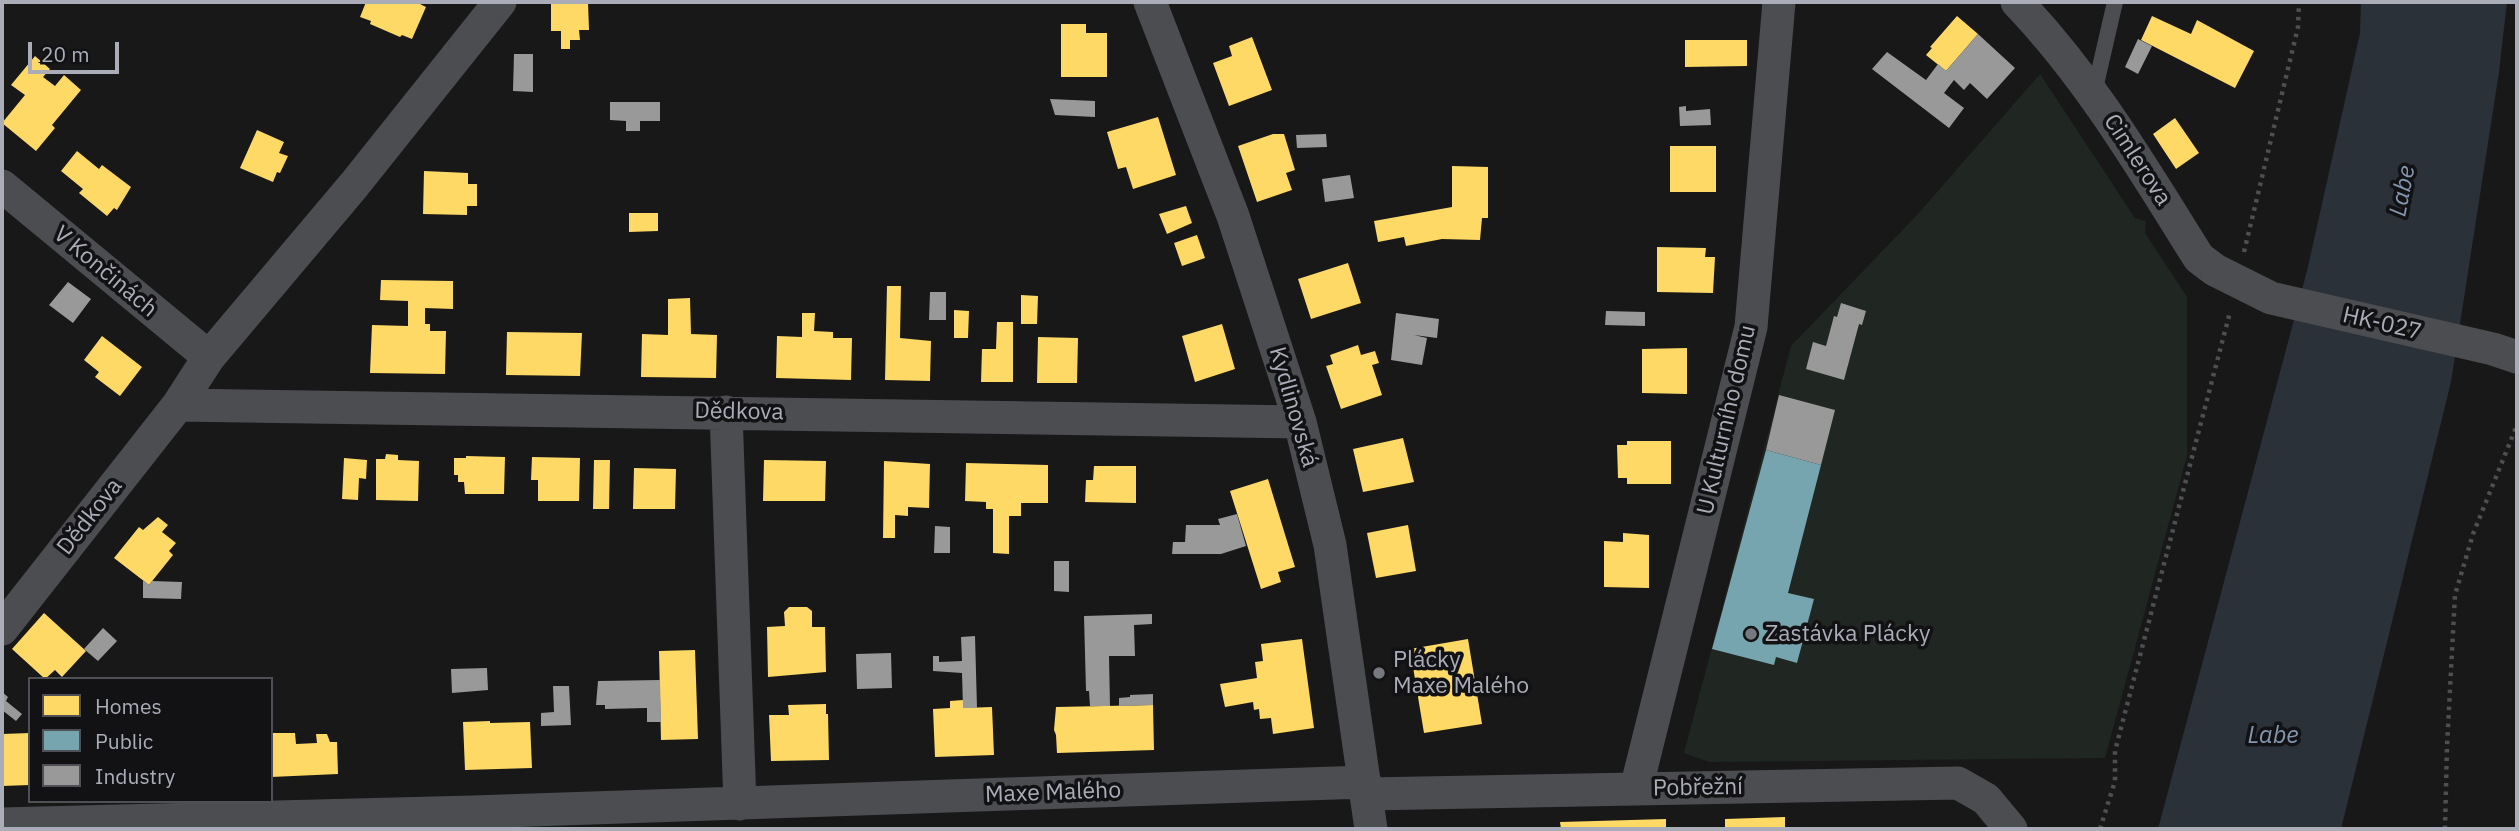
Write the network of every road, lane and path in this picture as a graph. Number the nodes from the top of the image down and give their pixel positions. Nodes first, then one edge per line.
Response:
1 (500, 2) edge
2 (1150, 2) edge
3 (1779, 2) edge
4 (2017, 2) edge
5 (2115, 2) edge
6 (2299, 2) edge
7 (2094, 93) junction
8 (2, 186) edge
9 (2237, 283) junction
10 (2272, 298) joint
11 (2505, 353) edge
12 (209, 357) junction
13 (178, 405) junction
14 (726, 412) junction
15 (1300, 422) junction
16 (2517, 425) edge
17 (2, 629) edge
18 (1366, 788) junction
19 (1636, 789) junction
20 (740, 804) junction
21 (474, 821) edge
22 (2, 824) edge
23 (1371, 829) edge
24 (2011, 829) edge
25 (2100, 829) edge
26 (2445, 829) edge

1 - 12 street, Dědkova
2 - 15 street, Kydlinovská
3 - 19 street, U Kulturního domu
4 - 7 street, Cimlerova
5 - 7 lane
6 - 9 path
7 - 9 street, Cimlerova
8 - 12 street, V Končinách
9 - 10 street, Cimlerova
9 - 25 path
10 - 11 street, HK-027
12 - 13 street, Dědkova
13 - 14 street, Dědkova
13 - 17 street, Dědkova
14 - 15 street, Dědkova
14 - 20 street
15 - 18 street, Kydlinovská
16 - 26 path
18 - 19 street, Pobřežní
18 - 20 street, Maxe Malého
18 - 23 street, Kydlinovská
19 - 24 street, Pobřežní
20 - 21 street, Maxe Malého
21 - 22 street, Maxe Malého

